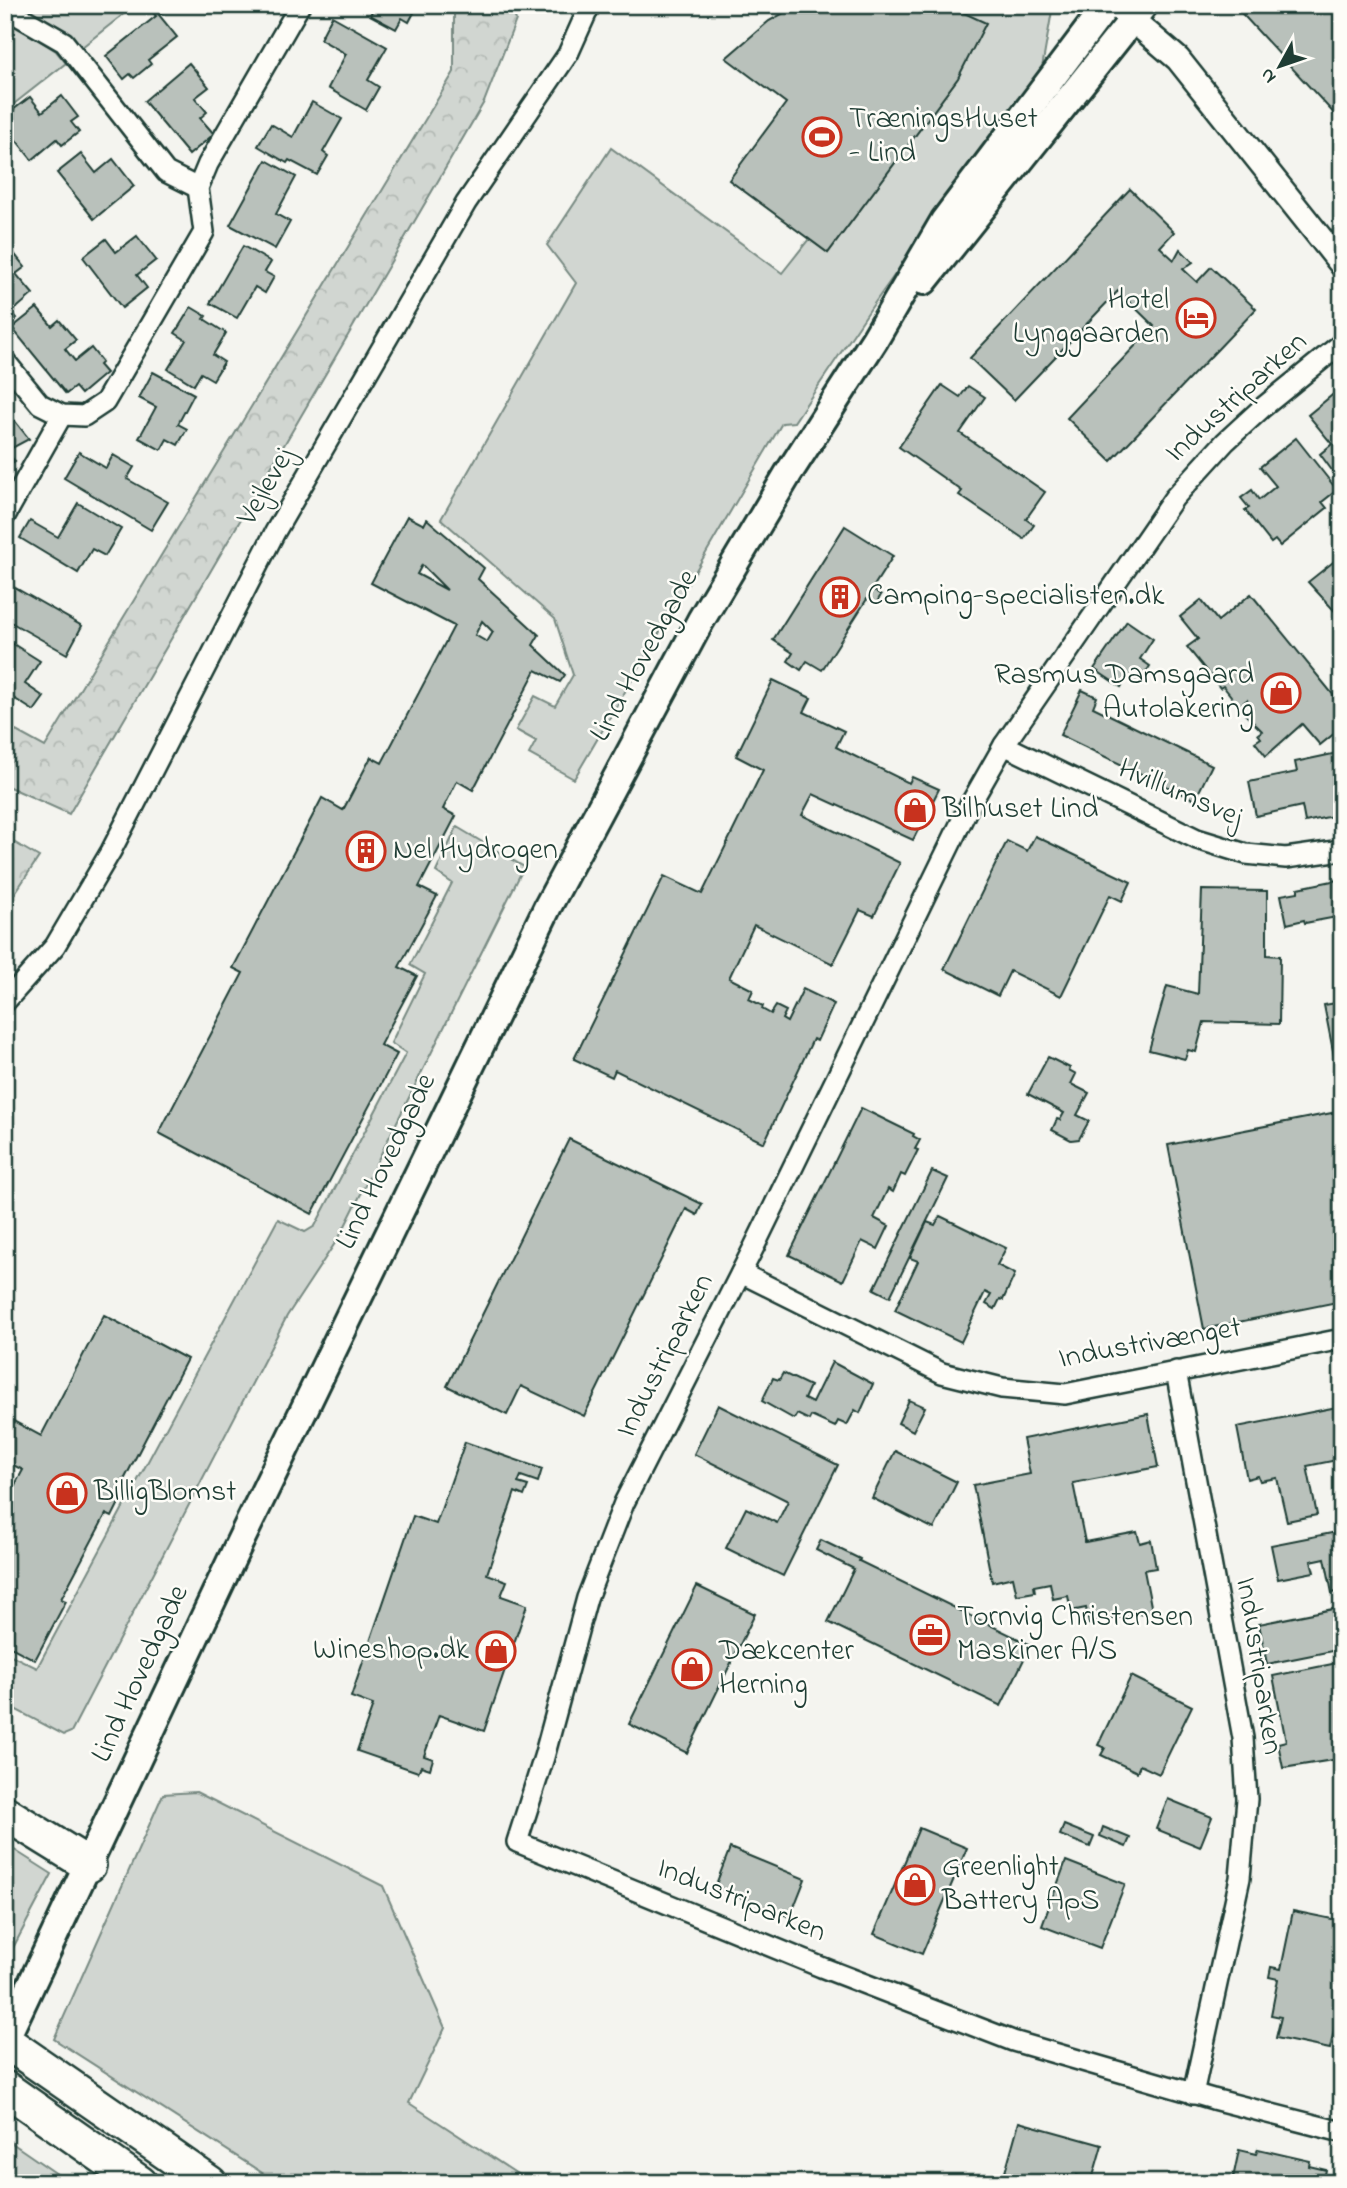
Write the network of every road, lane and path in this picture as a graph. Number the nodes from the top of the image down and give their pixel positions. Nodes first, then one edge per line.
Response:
1 (300, 5) edge
2 (590, 5) edge
3 (1107, 5) edge
4 (5, 8) edge
5 (1131, 10) edge
6 (198, 188) junction
7 (1339, 256) edge
8 (875, 339) junction
9 (1342, 343) edge
10 (5, 361) edge
11 (62, 415) junction
12 (5, 516) edge
13 (1004, 745) junction
14 (1342, 850) edge
15 (5, 1002) edge
16 (741, 1273) junction
17 (1342, 1339) edge
18 (1176, 1371) junction
19 (5, 1813) edge
20 (89, 1865) junction
21 (5, 2040) edge
22 (5, 2088) edge
23 (1193, 2094) junction
24 (1342, 2132) edge
25 (140, 2183) edge
26 (210, 2183) edge

1 - 6 street
2 - 15 street, Vejlevej
3 - 8 main road, Lind Hovedgade
4 - 6 street
5 - 7 street
5 - 8 main road, Lind Hovedgade
6 - 11 street
8 - 20 main road, Lind Hovedgade
9 - 13 street, Industriparken
10 - 11 street
11 - 12 street
13 - 14 street, Hvillumsvej
13 - 16 street, Industriparken
16 - 18 street, Industrivænget
16 - 23 street, Industriparken
17 - 18 street, Industrivænget
18 - 23 street, Industriparken
19 - 20 highway
20 - 21 main road, Lind Hovedgade
21 - 26 highway
22 - 25 highway
23 - 24 street, Industriparken

